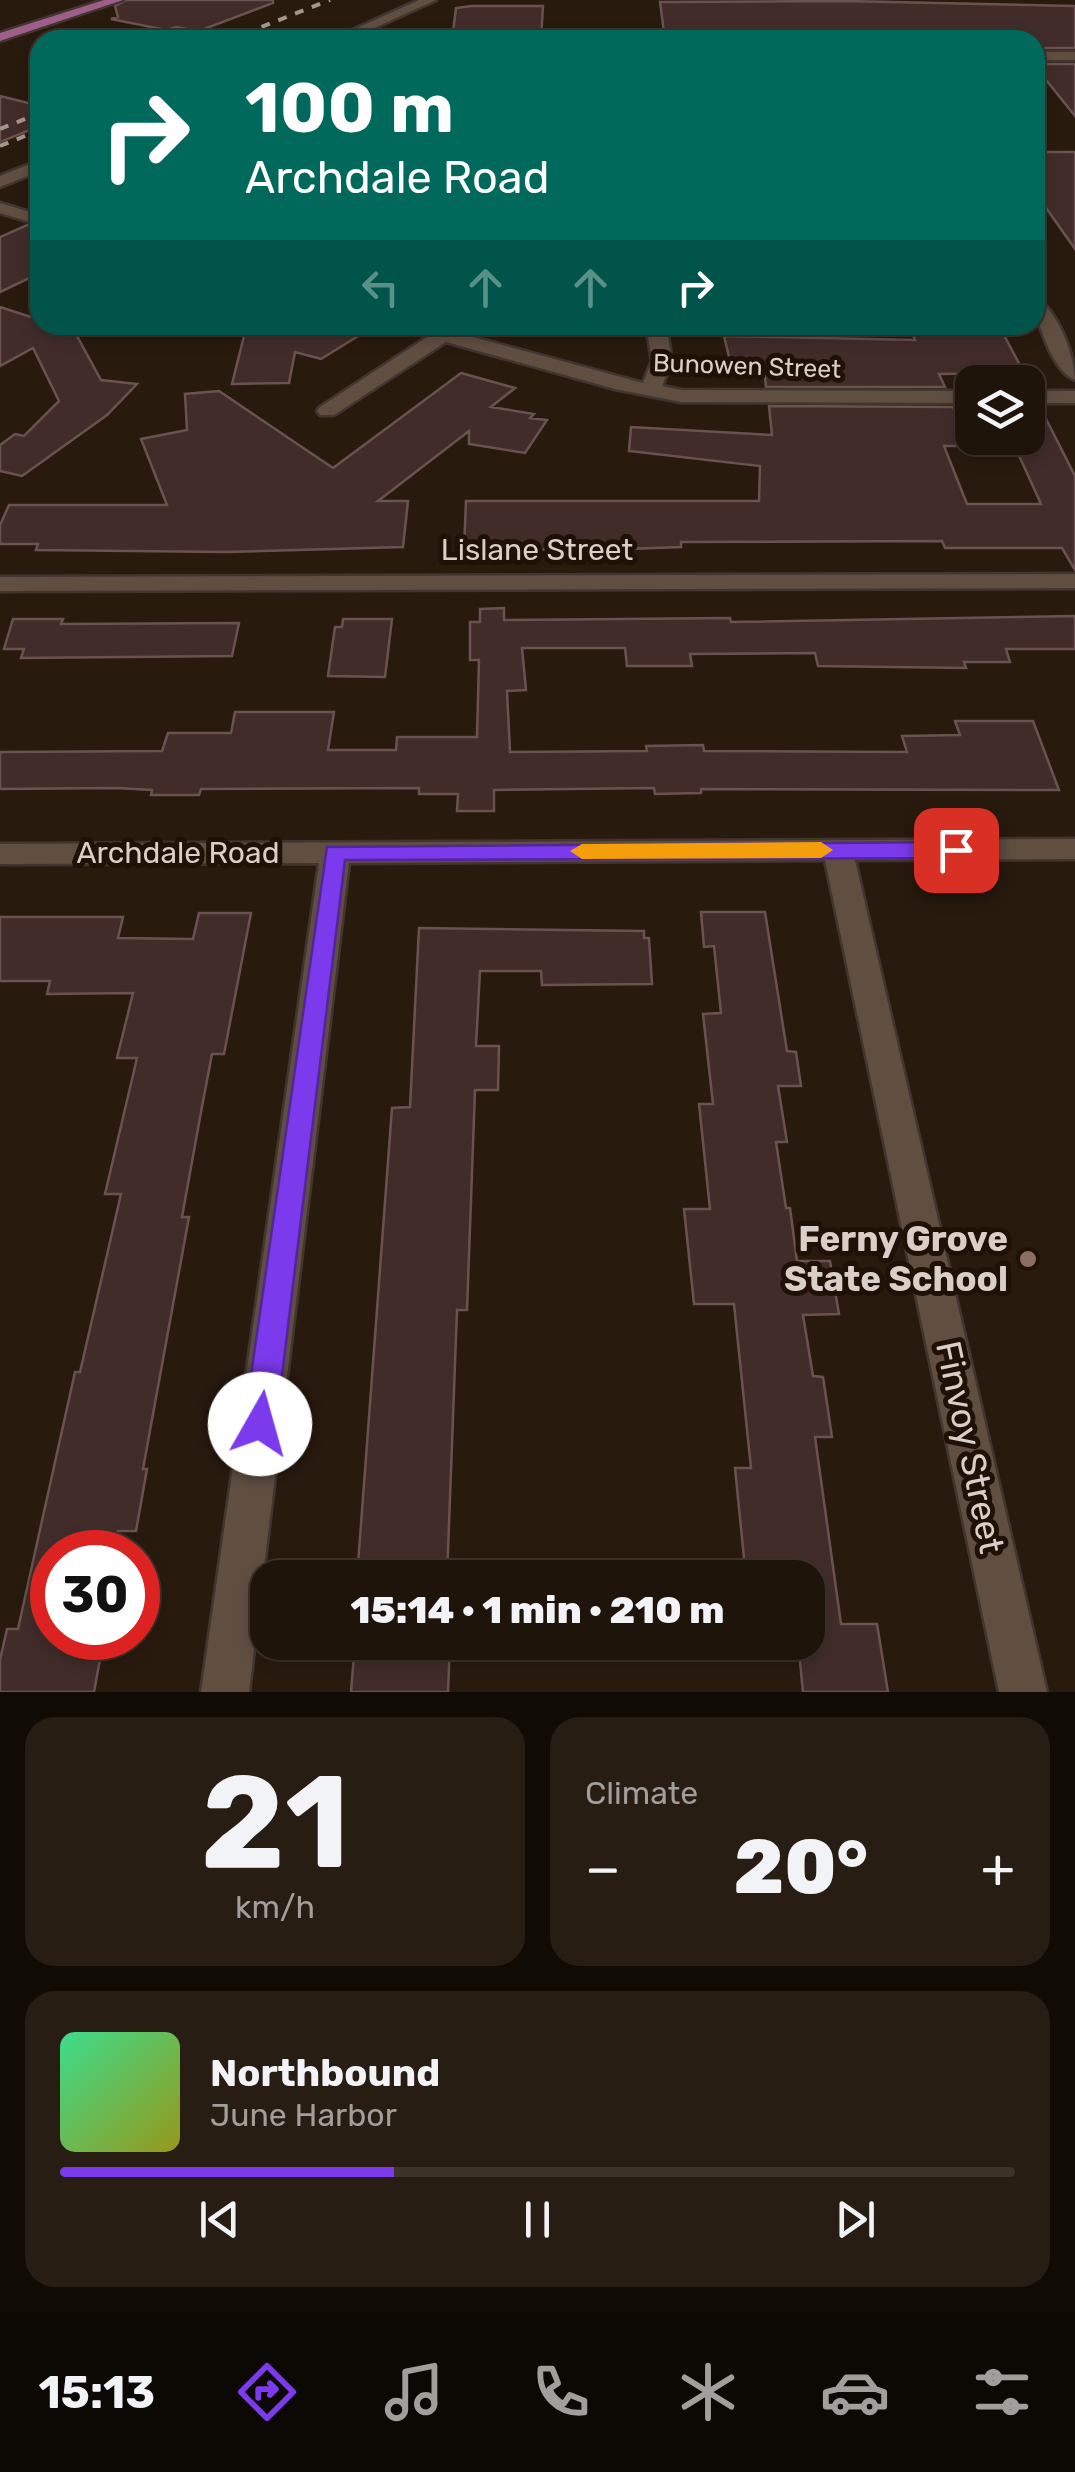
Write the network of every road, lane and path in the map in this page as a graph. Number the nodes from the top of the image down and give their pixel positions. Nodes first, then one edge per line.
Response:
1 (117, 0) edge
2 (430, 0) edge
3 (408, 6) edge
4 (359, 30) edge
5 (0, 37) edge
6 (1045, 56) edge
7 (1075, 56) edge
8 (30, 169) edge
9 (0, 182) edge
10 (0, 208) edge
11 (30, 217) edge
12 (1045, 322) edge
13 (443, 335) joint
14 (658, 335) edge
15 (1075, 374) edge
16 (650, 392) junction
17 (1075, 396) edge
18 (955, 397) edge
19 (1045, 397) edge
20 (326, 411) dead end
21 (1075, 581) edge
22 (0, 584) edge
23 (1075, 849) edge
24 (838, 850) junction
25 (335, 852) junction
26 (0, 854) edge
27 (225, 1692) edge
28 (1023, 1692) edge

1 - 5 main road
2 - 3 street
3 - 4 street
6 - 7 street
8 - 9 street
10 - 11 street
12 - 15 street
13 - 16 street, Bunowen Street
13 - 20 street
14 - 16 street
16 - 18 street, Bunowen Street
17 - 19 street
21 - 22 street, Lislane Street
23 - 24 street, Archdale Road
24 - 25 street, Archdale Road
24 - 28 street, Finvoy Street
25 - 26 street, Archdale Road
25 - 27 street

